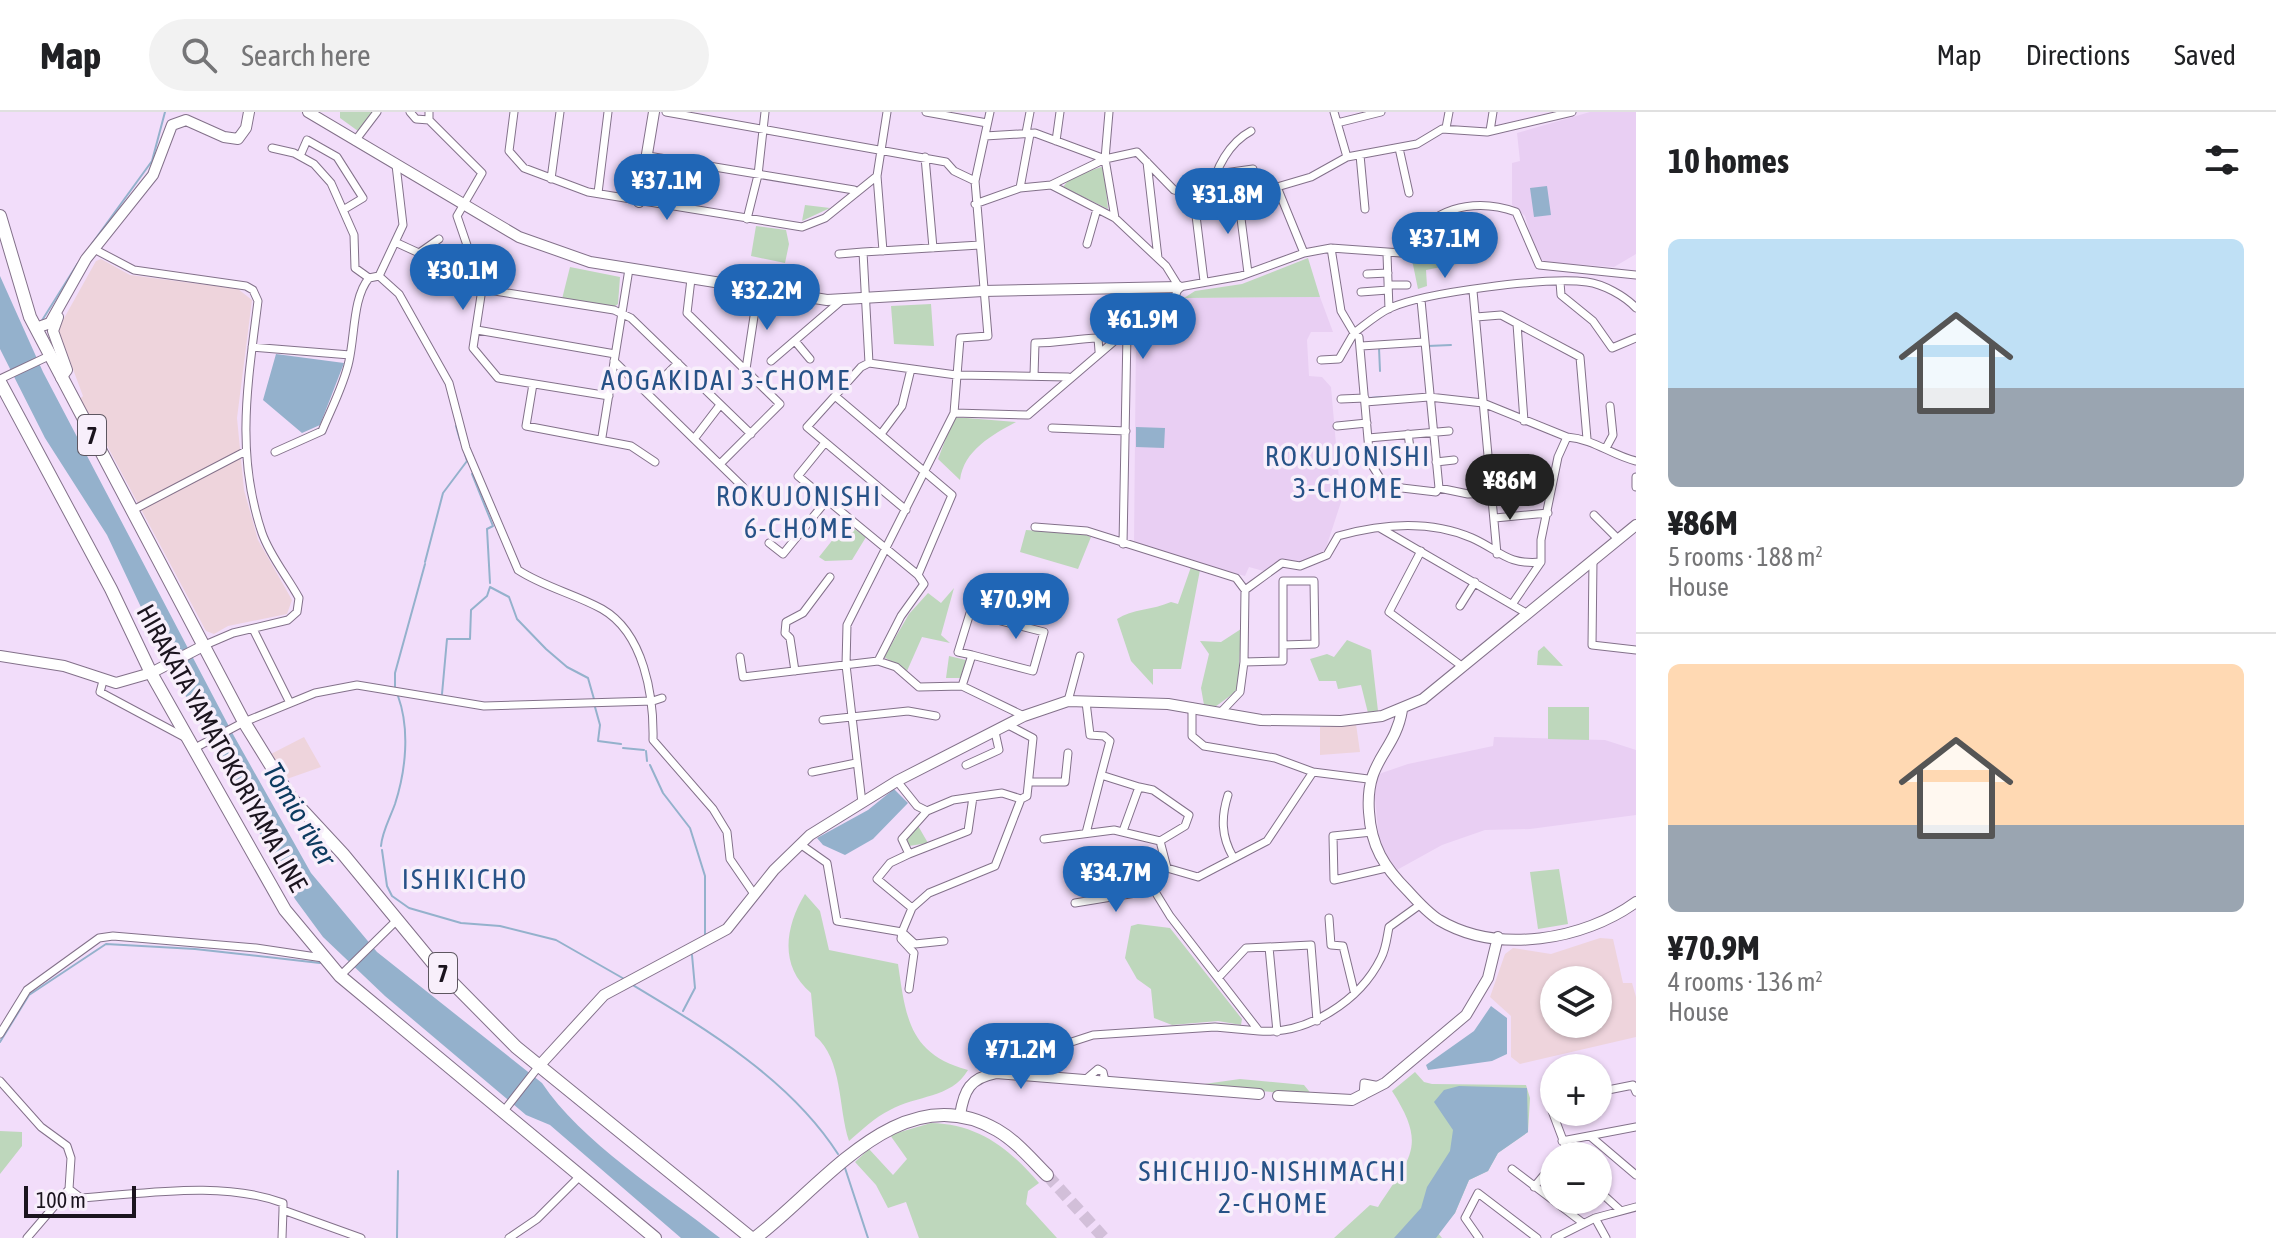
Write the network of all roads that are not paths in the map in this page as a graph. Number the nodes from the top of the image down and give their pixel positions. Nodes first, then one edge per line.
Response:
1 (249, 112) edge
2 (308, 112) edge
3 (377, 112) edge
4 (410, 112) edge
5 (514, 112) edge
6 (560, 112) edge
7 (608, 112) edge
8 (654, 112) edge
9 (666, 112) edge
10 (765, 112) edge
11 (887, 112) edge
12 (926, 112) edge
13 (990, 112) edge
14 (1030, 112) edge
15 (1060, 112) edge
16 (1109, 112) edge
17 (1334, 112) edge
18 (1381, 112) edge
19 (1449, 112) edge
20 (1493, 112) edge
21 (1572, 112) edge
22 (944, 114) edge
23 (429, 116) edge
24 (987, 123) junction
25 (1337, 123) junction
26 (1446, 128) junction
27 (762, 129) junction
28 (1251, 131) dead end
29 (1490, 131) junction
30 (1028, 134) junction
31 (985, 136) junction
32 (355, 141) junction
33 (1056, 141) junction
34 (272, 148) dead end
35 (880, 148) junction
36 (1399, 148) junction
37 (1360, 155) junction
38 (300, 156) junction
39 (648, 156) junction
40 (925, 157) junction
41 (1347, 157) junction
42 (1105, 159) junction
43 (1147, 162) junction
44 (396, 165) junction
45 (1253, 169) dead end
46 (1217, 174) junction
47 (758, 175) junction
48 (877, 176) junction
49 (551, 179) junction
50 (975, 181) junction
51 (1051, 185) junction
52 (1277, 187) junction
53 (1020, 188) junction
54 (854, 190) junction
55 (1193, 191) junction
56 (598, 193) junction
57 (1212, 193) junction
58 (1409, 193) dead end
59 (1238, 195) junction
60 (639, 202) junction
61 (975, 204) junction
62 (462, 205) junction
63 (1097, 209) junction
64 (1365, 209) dead end
65 (343, 210) junction
66 (0, 216) edge
67 (1115, 218) junction
68 (747, 219) junction
69 (439, 239) dead end
70 (395, 242) junction
71 (1087, 244) dead end
72 (980, 245) junction
73 (933, 248) junction
74 (1331, 248) junction
75 (883, 251) junction
76 (92, 252) junction
77 (863, 252) junction
78 (1304, 253) junction
79 (839, 254) dead end
80 (1387, 254) junction
81 (1158, 258) junction
82 (629, 269) junction
83 (1603, 271) junction
84 (1248, 273) junction
85 (1388, 273) junction
86 (1367, 274) dead end
87 (1636, 275) edge
88 (379, 276) junction
89 (369, 278) junction
90 (691, 279) junction
91 (1204, 281) junction
92 (1560, 282) junction
93 (1597, 284) junction
94 (1407, 285) dead end
95 (1179, 287) junction
96 (1388, 288) junction
97 (482, 289) junction
98 (758, 290) junction
99 (983, 291) junction
100 (1473, 291) junction
101 (1361, 292) dead end
102 (843, 299) junction
103 (867, 299) junction
104 (1421, 300) junction
105 (1636, 308) edge
106 (1389, 309) junction
107 (621, 313) junction
108 (1476, 317) junction
109 (1517, 324) junction
110 (36, 328) junction
111 (477, 330) junction
112 (1127, 333) junction
113 (1354, 333) junction
114 (1636, 338) edge
115 (795, 341) junction
116 (1424, 342) junction
117 (1361, 346) junction
118 (252, 347) junction
119 (1099, 351) junction
120 (350, 355) junction
121 (48, 356) junction
122 (615, 357) junction
123 (810, 359) dead end
124 (1321, 360) dead end
125 (771, 361) dead end
126 (678, 363) junction
127 (869, 363) junction
128 (746, 369) junction
129 (911, 369) junction
130 (956, 375) junction
131 (1034, 376) junction
132 (1068, 377) junction
133 (61, 378) junction
134 (1, 379) edge
135 (533, 384) junction
136 (648, 393) junction
137 (609, 396) junction
138 (835, 396) junction
139 (1429, 397) junction
140 (1341, 399) dead end
141 (1365, 400) junction
142 (1483, 403) junction
143 (720, 405) junction
144 (1610, 406) dead end
145 (954, 413) junction
146 (1524, 421) junction
147 (1367, 423) junction
148 (1337, 426) dead end
149 (1052, 428) dead end
150 (1126, 431) junction
151 (1449, 431) dead end
152 (1433, 432) junction
153 (751, 434) junction
154 (881, 434) junction
155 (1408, 434) junction
156 (602, 437) junction
157 (1567, 437) junction
158 (1368, 438) junction
159 (694, 439) junction
160 (1587, 439) junction
161 (824, 444) junction
162 (1606, 448) junction
163 (246, 451) junction
164 (275, 452) dead end
165 (1454, 460) dead end
166 (1636, 461) edge
167 (655, 462) dead end
168 (1412, 462) dead end
169 (1436, 462) junction
170 (721, 463) junction
171 (924, 472) junction
172 (1636, 477) edge
173 (743, 487) dead end
174 (1636, 487) edge
175 (1439, 488) junction
176 (1492, 493) junction
177 (826, 501) junction
178 (133, 510) junction
179 (906, 510) junction
180 (1548, 513) junction
181 (1594, 515) dead end
182 (1495, 518) junction
183 (1636, 525) edge
184 (1035, 527) dead end
185 (1380, 528) junction
186 (1618, 539) junction
187 (769, 543) dead end
188 (1123, 544) junction
189 (888, 550) junction
190 (1421, 551) junction
191 (1497, 554) junction
192 (1593, 560) junction
193 (1541, 562) junction
194 (918, 575) junction
195 (830, 577) dead end
196 (1475, 582) junction
197 (1245, 590) junction
198 (1513, 603) junction
199 (1460, 606) dead end
200 (1528, 614) junction
201 (253, 629) junction
202 (1283, 645) junction
203 (202, 647) junction
204 (1636, 650) edge
205 (972, 655) junction
206 (0, 656) edge
207 (1080, 656) dead end
208 (740, 657) dead end
209 (878, 661) junction
210 (1244, 662) junction
211 (846, 665) junction
212 (1463, 667) junction
213 (156, 671) junction
214 (795, 671) junction
215 (103, 681) junction
216 (962, 686) junction
217 (658, 699) junction
218 (1068, 701) junction
219 (1086, 702) junction
220 (290, 703) junction
221 (1192, 707) junction
222 (1402, 710) junction
223 (1221, 712) junction
224 (853, 714) junction
225 (936, 716) dead end
226 (1024, 716) junction
227 (823, 720) dead end
228 (241, 724) junction
229 (1010, 726) junction
230 (995, 732) junction
231 (193, 744) junction
232 (1068, 753) dead end
233 (856, 763) junction
234 (966, 765) dead end
235 (812, 772) dead end
236 (1313, 772) junction
237 (1101, 775) junction
238 (1368, 779) junction
239 (897, 781) junction
240 (1030, 782) junction
241 (1139, 787) junction
242 (1228, 795) dead end
243 (973, 797) junction
244 (1021, 799) junction
245 (862, 803) junction
246 (927, 811) junction
247 (1123, 831) junction
248 (1372, 832) junction
249 (1086, 833) junction
250 (1044, 839) dead end
251 (1160, 841) junction
252 (800, 844) junction
253 (909, 854) junction
254 (1233, 857) junction
255 (1167, 868) junction
256 (1386, 868) junction
257 (1154, 890) junction
258 (754, 894) junction
259 (1636, 902) edge
260 (1075, 903) dead end
261 (1421, 904) junction
262 (912, 908) junction
263 (1329, 918) dead end
264 (396, 921) junction
265 (902, 932) junction
266 (1498, 937) junction
267 (944, 941) dead end
268 (1269, 947) junction
269 (325, 959) junction
270 (343, 973) junction
271 (1218, 978) junction
272 (909, 989) dead end
273 (1354, 991) junction
274 (1317, 1021) junction
275 (1259, 1031) junction
276 (1277, 1032) junction
277 (0, 1034) edge
278 (1047, 1050) dead end
279 (537, 1069) junction
280 (0, 1081) edge
281 (1612, 1089) edge
282 (1636, 1092) edge
283 (1259, 1094) dead end
284 (1278, 1096) dead end
285 (504, 1110) junction
286 (960, 1115) junction
287 (1557, 1126) edge
288 (1636, 1127) edge
289 (1590, 1136) junction
290 (1562, 1141) joint
291 (1512, 1169) dead end
292 (581, 1175) junction
293 (1047, 1175) tunnel mouth
294 (1636, 1175) edge
295 (1540, 1180) edge
296 (1534, 1187) junction
297 (69, 1189) junction
298 (1612, 1203) edge
299 (1636, 1207) edge
300 (283, 1210) junction
301 (1620, 1210) junction
302 (1595, 1218) junction
303 (1583, 1223) junction
304 (27, 1238) edge
305 (282, 1238) edge
306 (361, 1238) edge
307 (509, 1238) edge
308 (655, 1238) edge
309 (753, 1238) edge
310 (1479, 1238) edge
311 (1537, 1238) edge
312 (1557, 1238) edge
313 (1606, 1238) edge

1 - 76 street
2 - 32 street
3 - 32 street
4 - 23 street
5 - 49 street
6 - 49 street
7 - 56 street
8 - 39 street
9 - 27 street
10 - 27 street
11 - 35 street
12 - 22 street
13 - 24 street
14 - 30 street
15 - 33 street
16 - 42 street
17 - 25 street
18 - 25 street
19 - 26 street
20 - 29 street
21 - 29 street
22 - 24 street
23 - 62 street
24 - 31 street
25 - 41 street
26 - 29 street
26 - 36 street
27 - 35 street
27 - 47 street
28 - 46 street
30 - 31 street
30 - 33 street
30 - 53 street
31 - 50 street
32 - 44 street
33 - 42 street
34 - 38 street
35 - 40 street
35 - 48 street
36 - 37 street
36 - 58 street
37 - 41 street
37 - 64 street
38 - 65 street
38 - 65 street
39 - 47 street
39 - 60 street
40 - 50 street
40 - 73 street
41 - 52 street
42 - 43 street
42 - 51 street
42 - 67 street
43 - 55 street
43 - 81 street
44 - 62 street
44 - 70 street
45 - 46 street
46 - 57 street
47 - 54 street
47 - 68 street
48 - 54 street
48 - 75 street
49 - 56 street
50 - 61 street
51 - 53 street
51 - 63 street
52 - 59 street
52 - 78 street
53 - 61 street
54 - 68 street
55 - 57 street
55 - 91 street
56 - 60 street
57 - 59 street
59 - 84 street
60 - 68 street
61 - 72 street
62 - 82 street
62 - 97 street
63 - 67 street
63 - 71 street
65 - 89 street
66 - 110 main road, HIRAKATA YAMATOKORIYAMA LINE / 7
67 - 81 street
69 - 70 street
70 - 88 street
72 - 73 street
72 - 99 street
73 - 75 street
74 - 78 street
74 - 80 street
74 - 113 street
75 - 77 street
76 - 110 street
76 - 118 street
76 - 133 street
77 - 79 street
77 - 103 street
78 - 84 street
80 - 83 street
80 - 85 street
81 - 95 street
82 - 90 street
82 - 107 street
83 - 87 street
83 - 93 street
84 - 91 street
85 - 86 street
85 - 96 street
88 - 89 street
88 - 217 street
89 - 120 street
90 - 98 street
90 - 128 street
91 - 95 street
92 - 93 street
92 - 100 street
92 - 114 street
93 - 105 street
94 - 96 street
95 - 99 street
95 - 112 street
96 - 101 street
96 - 106 street
97 - 107 street
97 - 111 street
98 - 102 street
98 - 128 street
99 - 103 street
99 - 130 street
100 - 104 street
100 - 108 street
102 - 103 street
102 - 115 street
103 - 127 street
104 - 106 street
104 - 116 street
106 - 113 street
107 - 122 street
107 - 126 street
108 - 109 street
108 - 142 street
109 - 146 street
109 - 160 street
110 - 121 main road, HIRAKATA YAMATOKORIYAMA LINE / 7
111 - 122 street
111 - 135 street
112 - 119 street
112 - 150 street
113 - 117 street
113 - 124 street
115 - 123 street
115 - 125 street
116 - 117 street
116 - 139 street
117 - 141 street
118 - 120 street
118 - 163 street
119 - 131 street
119 - 132 street
120 - 164 street
121 - 133 main road, HIRAKATA YAMATOKORIYAMA LINE / 7
121 - 134 street
122 - 136 street
122 - 137 street
126 - 136 street
126 - 143 street
127 - 129 street
127 - 138 street
128 - 153 street
129 - 130 street
129 - 154 street
130 - 131 street
130 - 145 street
131 - 132 street
132 - 145 street
133 - 178 main road, HIRAKATA YAMATOKORIYAMA LINE / 7
134 - 213 main road, HIRAKATA YAMATOKORIYAMA LINE / 7
135 - 137 street
135 - 156 street
136 - 159 street
137 - 156 street
138 - 154 street
138 - 161 street
139 - 141 street
139 - 142 street
139 - 152 street
140 - 141 street
141 - 147 street
142 - 146 street
142 - 176 street
143 - 153 street
143 - 159 street
144 - 162 street
145 - 171 street
146 - 157 street
147 - 148 street
147 - 158 street
149 - 150 street
150 - 188 street
151 - 152 street
152 - 155 street
152 - 169 street
153 - 170 street
154 - 171 street
155 - 158 street
155 - 168 street
156 - 167 street
157 - 160 street
157 - 180 street
158 - 175 street
159 - 170 street
160 - 162 street
161 - 177 street
161 - 179 street
162 - 166 street
163 - 178 street
163 - 201 street
165 - 169 street
169 - 175 street
170 - 173 street
171 - 179 street
171 - 194 street
172 - 174 street
175 - 176 street
176 - 182 street
177 - 187 street
177 - 189 street
178 - 203 main road, HIRAKATA YAMATOKORIYAMA LINE / 7
179 - 189 street
180 - 182 street
180 - 193 street
181 - 186 street
182 - 191 street
183 - 186 street
184 - 188 street
185 - 190 street
185 - 191 street
185 - 197 street
186 - 192 street
188 - 197 street
189 - 194 street
189 - 211 street
190 - 196 street
190 - 212 street
191 - 193 street
192 - 200 street
192 - 204 street
193 - 198 street
194 - 209 street
195 - 214 street
196 - 198 street
196 - 199 street
197 - 210 street
198 - 200 street
200 - 212 street
201 - 203 street
201 - 220 street
202 - 202 street
202 - 210 street
203 - 213 street
203 - 228 main road, HIRAKATA YAMATOKORIYAMA LINE / 7
205 - 205 street
205 - 216 street
206 - 215 street
207 - 218 street
208 - 214 street
209 - 211 street
209 - 216 street
210 - 223 street
211 - 214 street
211 - 224 street
212 - 222 street
213 - 215 street
213 - 231 main road, HIRAKATA YAMATOKORIYAMA LINE / 7
215 - 231 street
216 - 226 street
217 - 220 street
217 - 258 street
218 - 219 street
218 - 226 street
219 - 221 street
219 - 237 street
220 - 228 street
221 - 223 street
221 - 236 street
222 - 223 street
222 - 238 street
224 - 225 street
224 - 227 street
224 - 233 street
226 - 229 street
228 - 231 street
228 - 264 main road, HIRAKATA YAMATOKORIYAMA LINE / 7
229 - 230 street
229 - 240 street
230 - 234 street
230 - 239 street
231 - 269 main road, HIRAKATA YAMATOKORIYAMA LINE / 7
232 - 240 street
233 - 235 street
233 - 245 street
236 - 238 street
236 - 254 street
237 - 241 street
237 - 249 street
238 - 248 street
239 - 245 street
239 - 246 street
240 - 244 street
241 - 247 street
241 - 251 street
242 - 254 street
243 - 244 street
243 - 246 street
243 - 253 street
244 - 262 street
245 - 252 street
246 - 253 street
247 - 249 street
247 - 251 street
248 - 256 street
248 - 256 street
249 - 250 street
251 - 255 street
252 - 258 street
252 - 265 street
253 - 262 street
254 - 255 street
255 - 257 street
256 - 261 street
257 - 260 street
257 - 271 street
258 - 279 street
259 - 266 street
261 - 266 street
261 - 273 street
262 - 265 street
263 - 273 street
264 - 270 street
264 - 279 main road, HIRAKATA YAMATOKORIYAMA LINE / 7
265 - 267 street
265 - 272 street
266 - 284 street
268 - 271 street
268 - 274 street
268 - 276 street
269 - 270 main road, HIRAKATA YAMATOKORIYAMA LINE / 7
269 - 277 street
270 - 285 main road, HIRAKATA YAMATOKORIYAMA LINE / 7
271 - 275 street
273 - 274 street
274 - 276 street
275 - 276 street
275 - 278 street
279 - 285 street
279 - 309 main road, HIRAKATA YAMATOKORIYAMA LINE / 7
280 - 297 street
281 - 282 street
283 - 286 street
285 - 292 main road, HIRAKATA YAMATOKORIYAMA LINE / 7
286 - 293 main road, HIRAKATA YAMATOKORIYAMA LINE / 7
286 - 309 main road, HIRAKATA YAMATOKORIYAMA LINE / 7
287 - 290 street
288 - 289 street
289 - 290 street
289 - 294 street
291 - 296 street
292 - 307 street
292 - 308 main road, HIRAKATA YAMATOKORIYAMA LINE / 7
295 - 296 street
296 - 303 street
297 - 300 street
297 - 304 street
298 - 301 street
299 - 301 street
300 - 305 street
300 - 306 street
301 - 302 street
302 - 303 street
302 - 313 street
303 - 312 street
310 - 311 street

